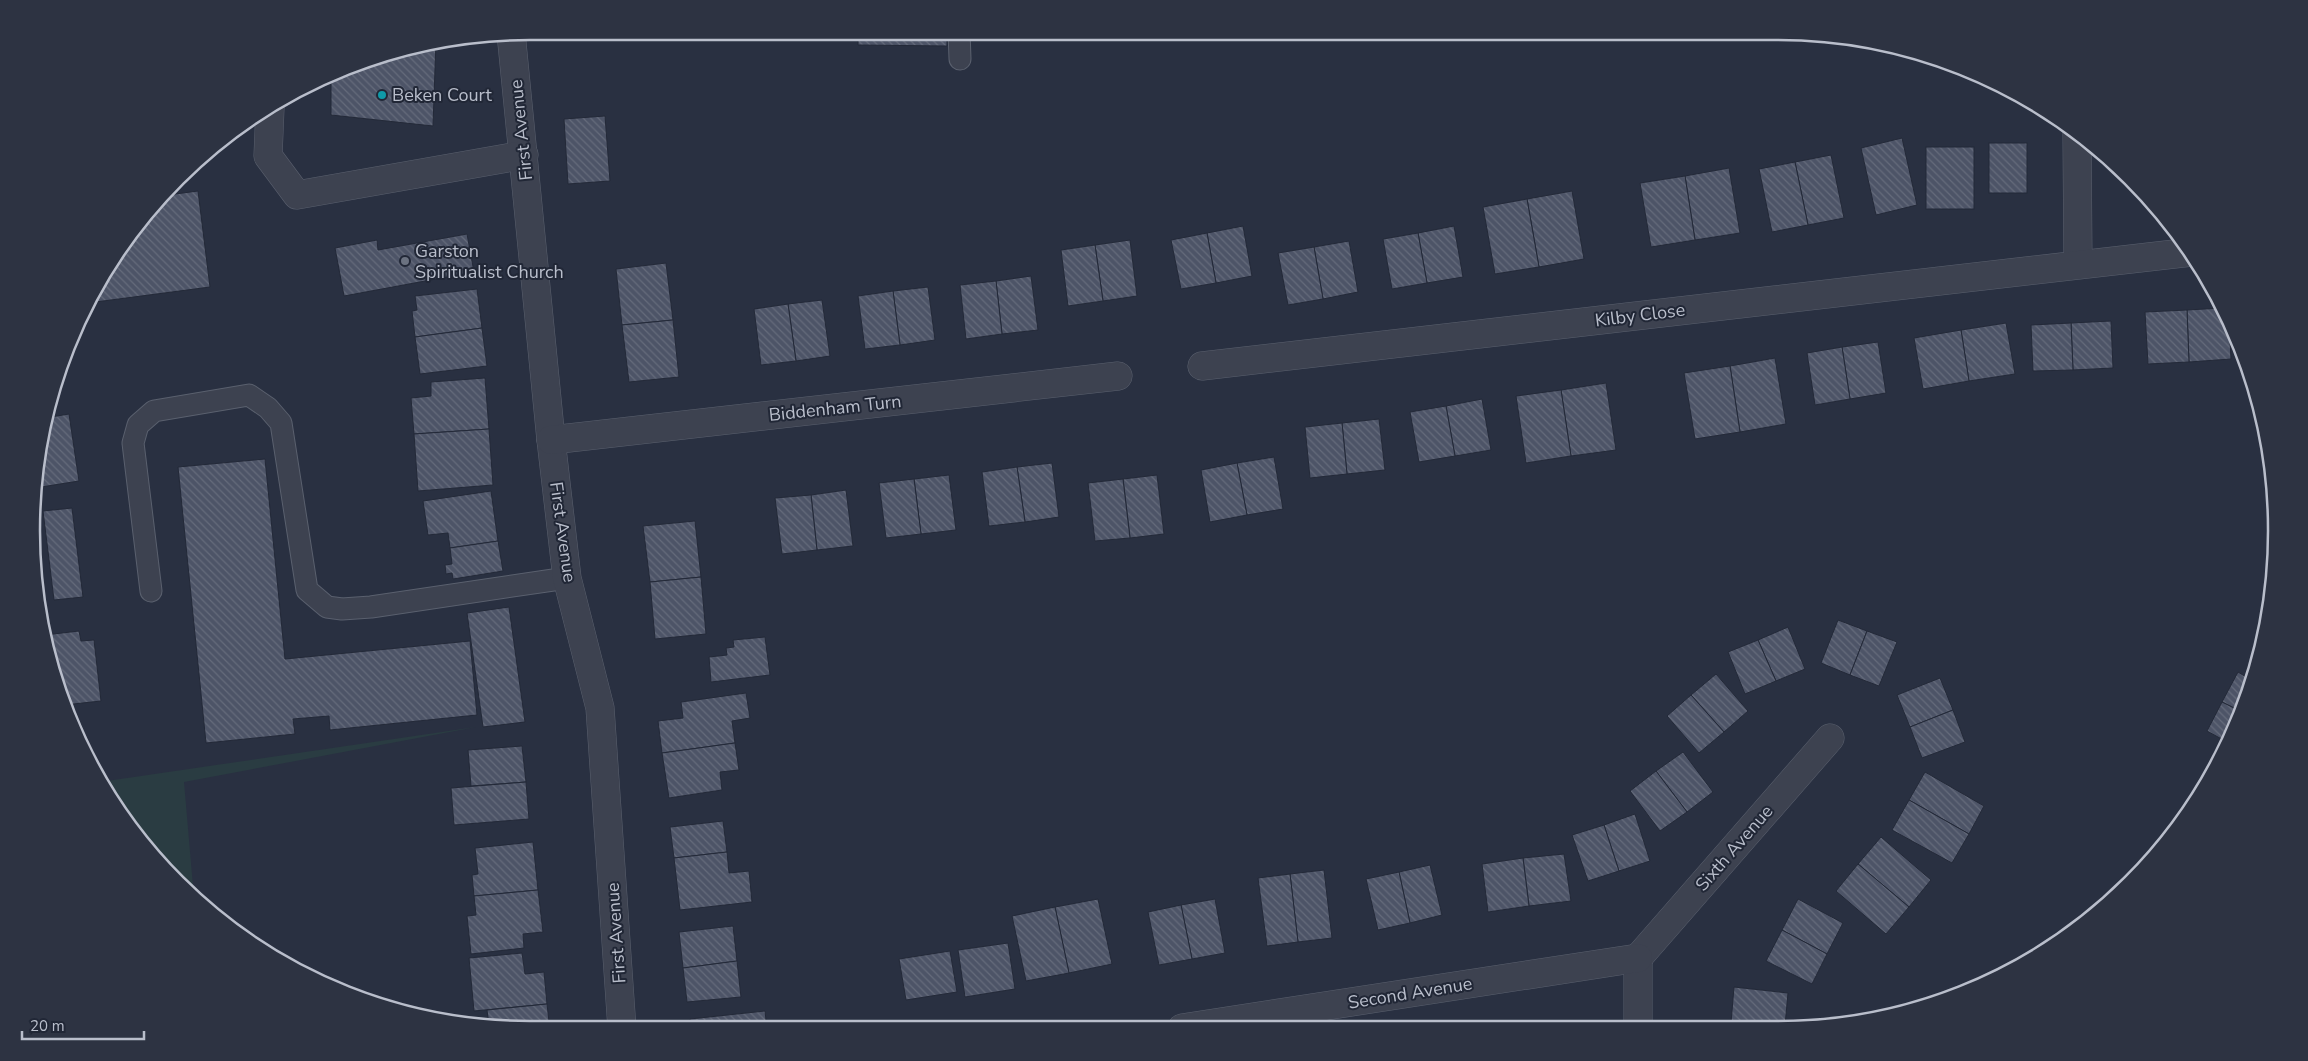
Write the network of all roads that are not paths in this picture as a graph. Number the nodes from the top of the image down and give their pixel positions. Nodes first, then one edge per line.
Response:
1 (959, 40) edge
2 (513, 41) edge
3 (960, 59) dead end
4 (270, 116) edge
5 (2077, 142) edge
6 (524, 155) junction
7 (2182, 253) edge
8 (2078, 264) junction
9 (1202, 366) dead end
10 (1118, 376) dead end
11 (551, 440) junction
12 (568, 578) junction
13 (151, 591) dead end
14 (1830, 738) dead end
15 (1638, 958) junction
16 (621, 1021) edge
17 (1228, 1021) edge
18 (1638, 1021) edge

1 - 3 lane
2 - 6 street, First Avenue
4 - 6 street
5 - 8 street
6 - 11 street, First Avenue
7 - 8 street, Kilby Close
8 - 9 street, Kilby Close
10 - 11 street, Biddenham Turn
11 - 12 street, First Avenue
12 - 13 lane
12 - 16 street, First Avenue
14 - 15 street, Sixth Avenue
15 - 17 street, Second Avenue
15 - 18 street

